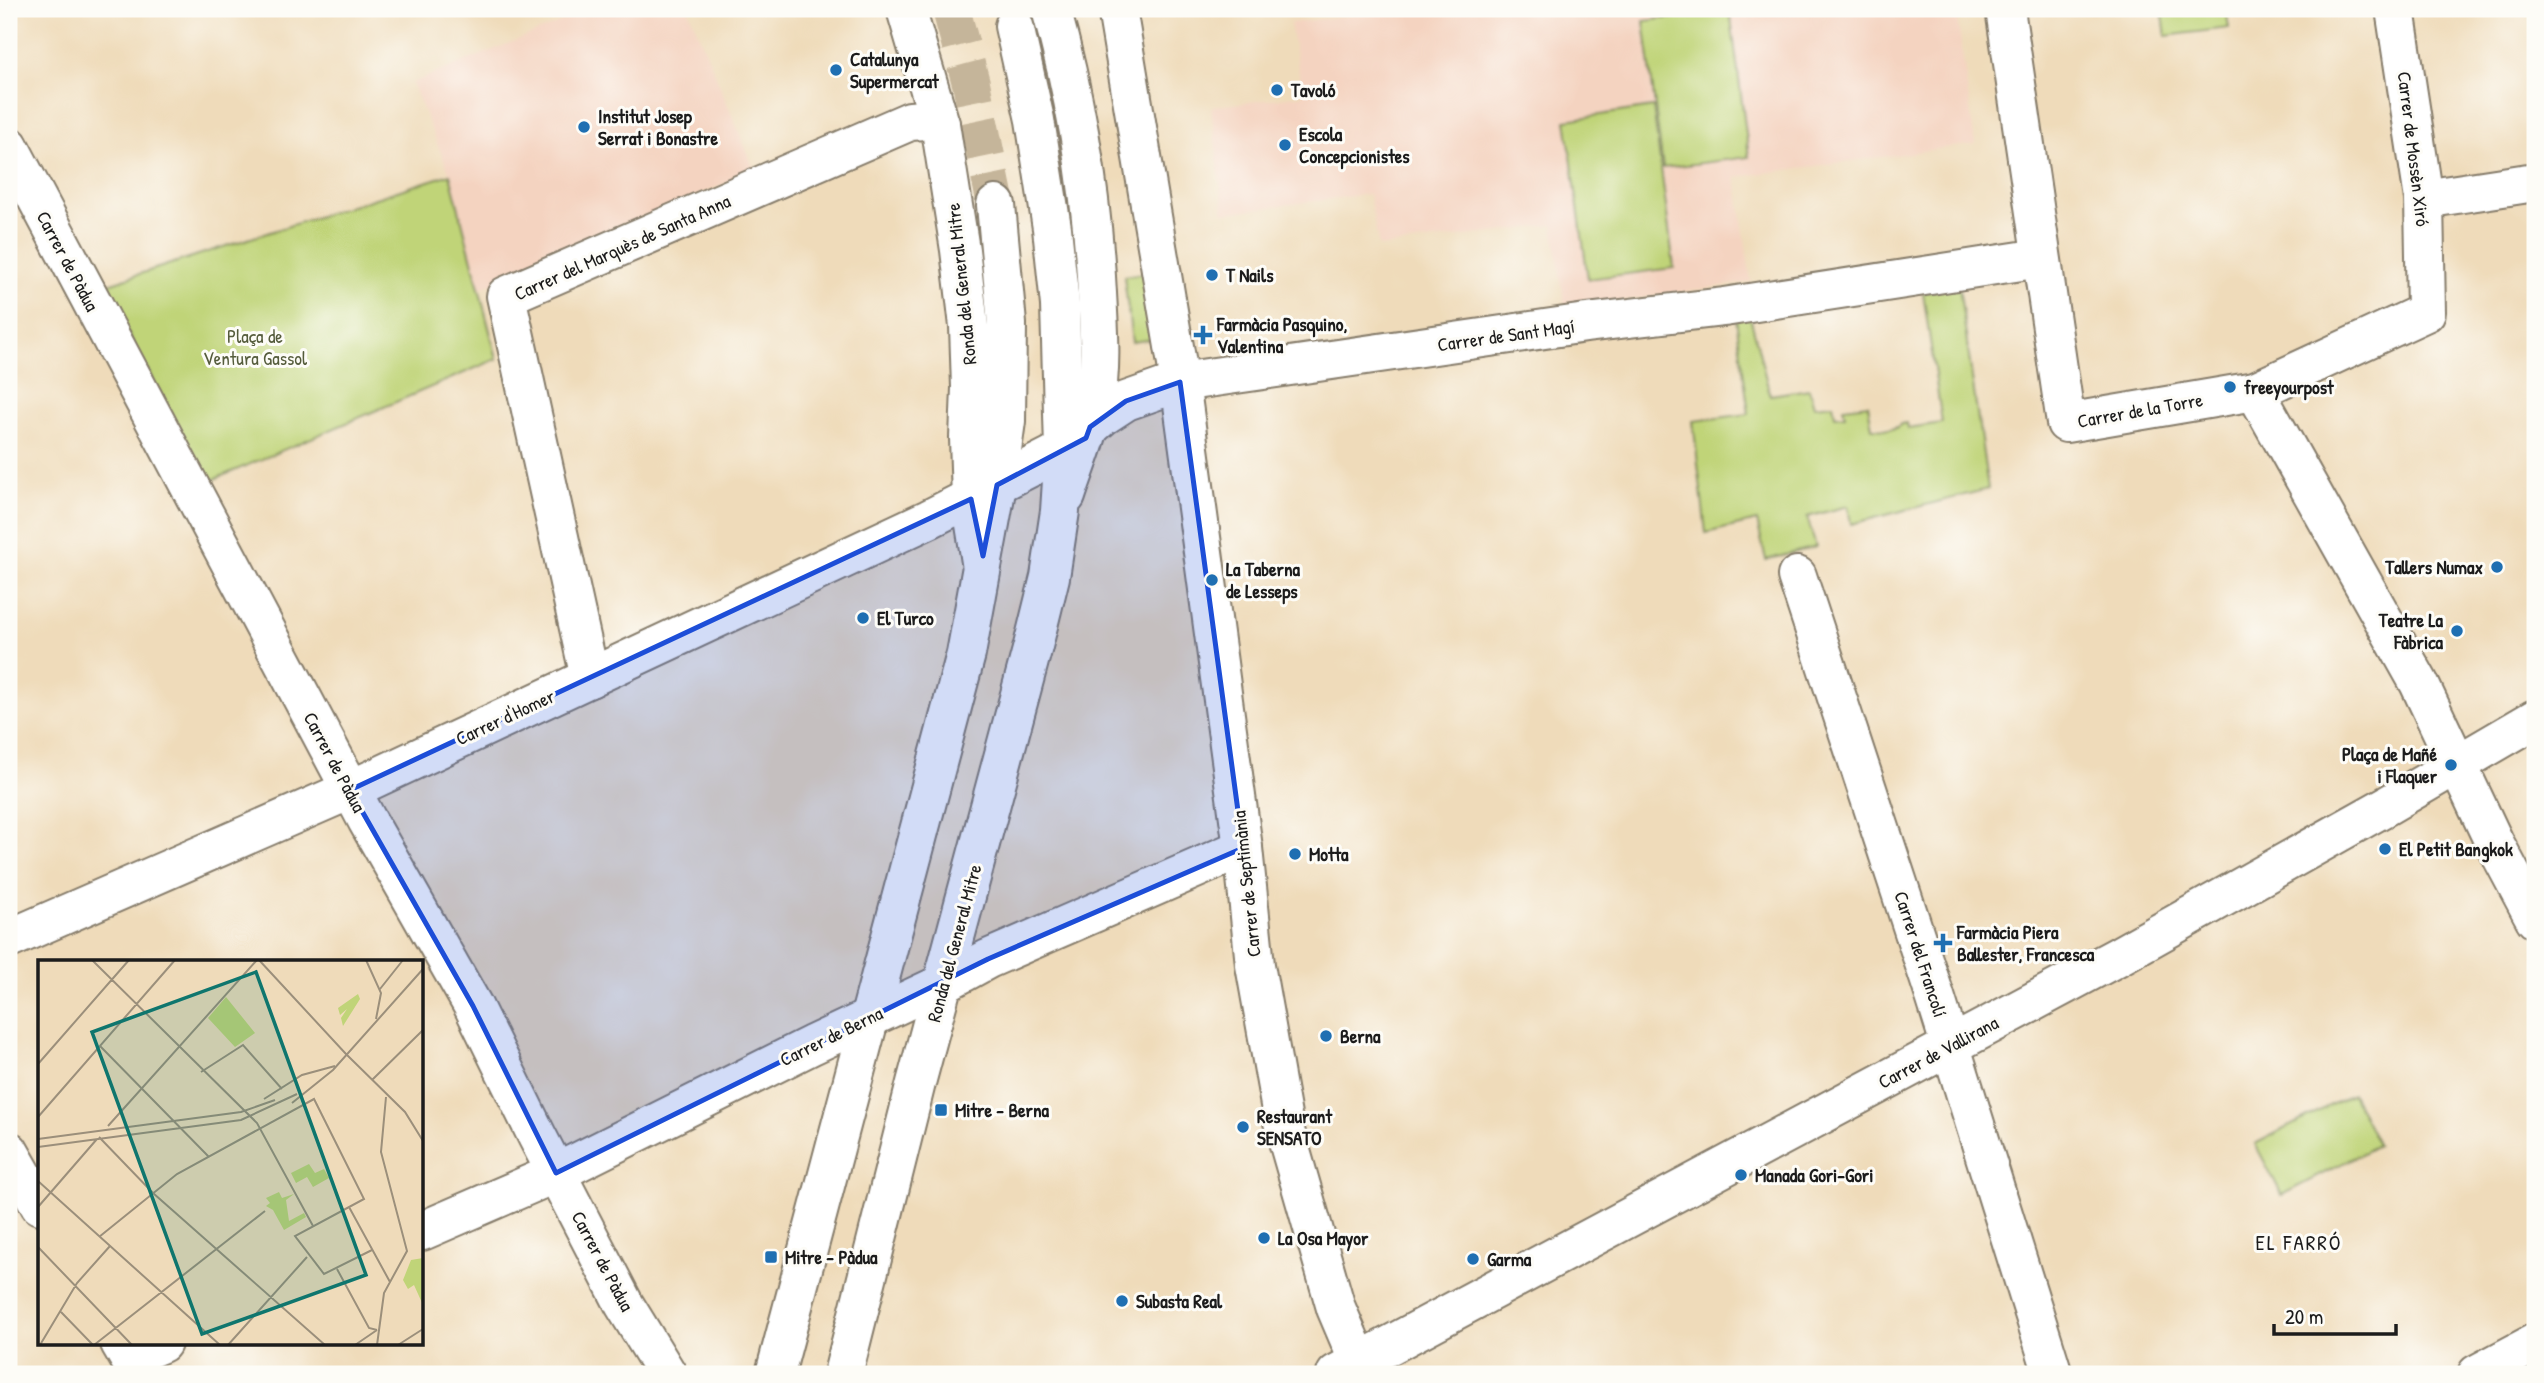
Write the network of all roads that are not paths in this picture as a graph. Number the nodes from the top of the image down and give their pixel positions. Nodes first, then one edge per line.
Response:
1 (906, 9) edge
2 (1051, 9) edge
3 (1117, 9) edge
4 (2005, 9) edge
5 (2395, 9) edge
6 (1014, 26) dead end
7 (940, 124) junction
8 (9, 146) edge
9 (2535, 182) edge
10 (2424, 199) junction
11 (996, 205) tunnel mouth
12 (2040, 258) junction
13 (1180, 382) junction
14 (2255, 391) junction
15 (1077, 438) junction
16 (984, 492) junction
17 (1797, 576) dead end
18 (590, 678) junction
19 (2535, 719) edge
20 (2459, 764) junction
21 (350, 790) junction
22 (1242, 848) junction
23 (2535, 919) edge
24 (9, 939) edge
25 (944, 983) junction
26 (869, 1017) junction
27 (1950, 1046) junction
28 (9, 1151) edge
29 (556, 1173) junction
30 (38, 1202) edge
31 (424, 1230) edge
32 (2535, 1343) edge
33 (1353, 1370) edge
34 (667, 1374) edge
35 (775, 1374) edge
36 (843, 1374) edge
37 (2053, 1374) edge
38 (2477, 1374) edge

1 - 7 street, Ronda del General Mitre
2 - 15 street, Ronda del General Mitre
3 - 13 street
4 - 12 street, Carrer de la Torre
5 - 10 street, Carrer de Mossèn Xiró
6 - 15 street, Ronda del General Mitre
7 - 16 street, Ronda del General Mitre
7 - 18 street, Carrer del Marquès de Santa Anna
8 - 21 street, Carrer de Pàdua
9 - 10 street
10 - 14 street, Carrer de Mossèn Xiró
11 - 16 street, Ronda del General Mitre
12 - 13 street, Carrer de Sant Magí
12 - 14 street, Carrer de la Torre
13 - 15 street, Carrer de Sant Magí
13 - 22 street, Carrer de Septimània
14 - 20 street
15 - 16 street, Carrer de Sant Magí
15 - 25 street, Ronda del General Mitre
16 - 18 street, Carrer d'Homer
16 - 26 street, Ronda del General Mitre
17 - 27 street, Carrer del Francolí
18 - 21 street, Carrer d'Homer
19 - 20 street, Carrer de Vallirana
20 - 23 street
20 - 27 street, Carrer de Vallirana
21 - 24 street, Carrer d'Homer
21 - 29 street, Carrer de Pàdua
22 - 25 street, Carrer de Berna
22 - 33 street, Carrer de Septimània
25 - 26 street, Carrer de Berna
25 - 36 street, Ronda del General Mitre
26 - 29 street, Carrer de Berna
26 - 35 street, Ronda del General Mitre
27 - 33 street, Carrer de Vallirana
27 - 37 street, Carrer del Francolí
28 - 30 street
29 - 31 street, Carrer de Berna
29 - 34 street, Carrer de Pàdua
32 - 38 street

